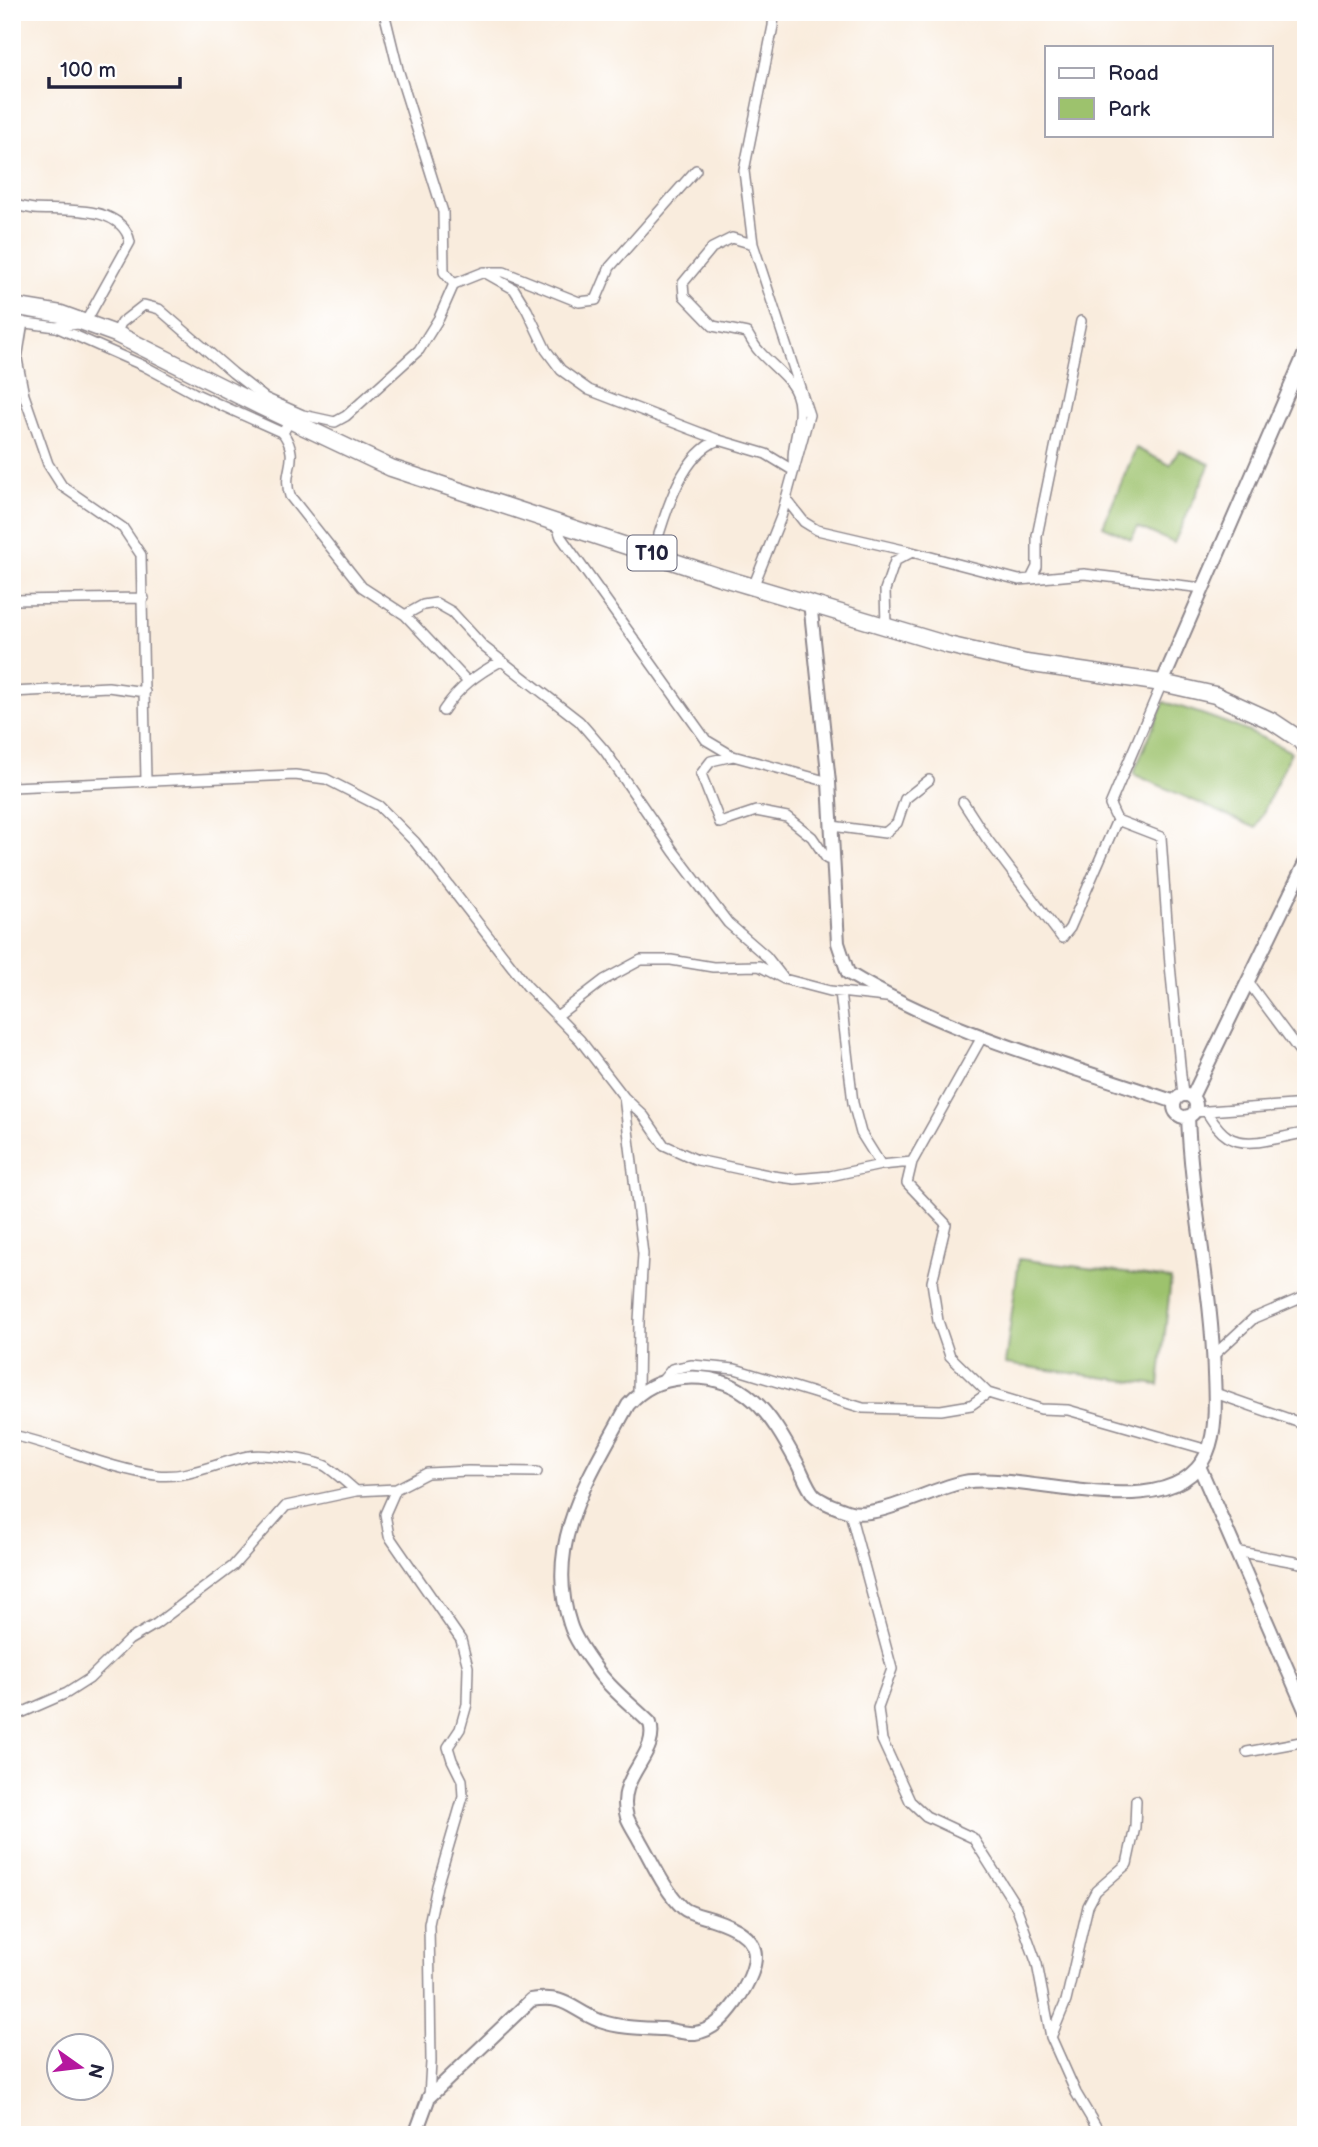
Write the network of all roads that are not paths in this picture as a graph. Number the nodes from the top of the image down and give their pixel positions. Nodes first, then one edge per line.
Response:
1 (383, 12) edge
2 (774, 12) edge
3 (696, 170) dead end
4 (12, 204) edge
5 (753, 244) junction
6 (484, 272) junction
7 (454, 285) junction
8 (12, 306) edge
9 (12, 321) edge
10 (1081, 321) dead end
11 (23, 322) junction
12 (85, 323) junction
13 (56, 327) junction
14 (116, 334) junction
15 (1306, 351) edge
16 (155, 362) junction
17 (263, 402) junction
18 (286, 426) junction
19 (719, 440) junction
20 (794, 471) junction
21 (786, 499) junction
22 (556, 521) junction
23 (912, 552) junction
24 (653, 554) junction
25 (1031, 579) junction
26 (753, 587) junction
27 (1203, 588) junction
28 (144, 598) junction
29 (12, 600) edge
30 (810, 603) junction
31 (405, 615) junction
32 (886, 626) junction
33 (501, 661) junction
34 (468, 682) junction
35 (1161, 682) junction
36 (12, 692) edge
37 (145, 692) junction
38 (443, 711) dead end
39 (1306, 748) edge
40 (733, 756) junction
41 (146, 780) junction
42 (929, 780) dead end
43 (829, 782) junction
44 (12, 787) edge
45 (963, 802) dead end
46 (1117, 820) junction
47 (832, 826) junction
48 (834, 861) junction
49 (1306, 861) edge
50 (783, 979) junction
51 (1248, 982) junction
52 (840, 992) junction
53 (887, 997) junction
54 (557, 1016) junction
55 (982, 1037) junction
56 (1306, 1060) edge
57 (624, 1097) junction
58 (1183, 1098) junction
59 (1306, 1104) edge
60 (1196, 1113) junction
61 (1306, 1133) edge
62 (912, 1162) junction
63 (881, 1165) junction
64 (1306, 1296) edge
65 (1214, 1355) junction
66 (662, 1381) junction
67 (988, 1393) junction
68 (1215, 1393) junction
69 (638, 1394) junction
70 (1306, 1425) edge
71 (12, 1435) edge
72 (1208, 1450) junction
73 (1199, 1466) junction
74 (537, 1472) dead end
75 (396, 1489) junction
76 (356, 1491) junction
77 (850, 1513) junction
78 (1235, 1550) junction
79 (1306, 1564) edge
80 (1306, 1712) edge
81 (12, 1717) edge
82 (1306, 1741) edge
83 (1247, 1752) dead end
84 (1136, 1800) dead end
85 (1051, 2037) junction
86 (429, 2097) junction
87 (415, 2135) edge
88 (1101, 2135) edge

1 - 7 street
2 - 5 street
3 - 6 street
4 - 12 street
5 - 20 street
5 - 20 street
6 - 7 street
6 - 19 street
7 - 17 street
8 - 12 highway, T10
9 - 11 street
10 - 25 street
11 - 13 street
11 - 28 street
12 - 13 street
12 - 14 highway, T10
13 - 16 street
14 - 16 highway, T10
14 - 17 street
15 - 27 main road
16 - 17 highway, T10
16 - 18 street
17 - 18 highway, T10
18 - 22 highway, T10
18 - 31 street
19 - 20 street
19 - 24 street
20 - 21 street
21 - 23 street
21 - 26 street
22 - 24 highway, T10
22 - 40 street
23 - 25 street
23 - 32 street
24 - 26 highway, T10
25 - 27 street
26 - 30 highway, T10
27 - 35 main road
28 - 29 street
28 - 37 street
30 - 32 highway, T10
30 - 43 main road
31 - 33 street
31 - 34 street
32 - 35 highway, T10
33 - 34 street
33 - 50 street
34 - 38 street
35 - 39 highway, T10
35 - 46 street
36 - 37 street
37 - 41 street
40 - 43 street
40 - 48 street
41 - 44 street
41 - 54 street
42 - 47 street
43 - 47 main road
45 - 46 street
46 - 58 street
47 - 48 main road
48 - 53 main road
49 - 51 main road
50 - 52 street
50 - 54 street
51 - 56 street
51 - 58 main road
52 - 53 street
52 - 63 street
53 - 55 main road
54 - 57 street
55 - 58 main road
55 - 62 street
57 - 63 street
57 - 69 street
58 - 60 main road
58 - 60 main road
59 - 60 street
60 - 61 street
60 - 65 main road
62 - 63 street
62 - 67 street
64 - 65 street
65 - 68 main road
66 - 67 street
66 - 69 main road
66 - 77 main road
67 - 72 street
68 - 70 street
68 - 72 main road
69 - 86 main road
71 - 76 street
72 - 73 main road
73 - 77 main road
73 - 78 main road
74 - 75 street
75 - 76 street
75 - 86 street
76 - 81 street
77 - 85 street
78 - 79 street
78 - 80 main road
82 - 83 street
84 - 85 street
85 - 88 street
86 - 87 main road

